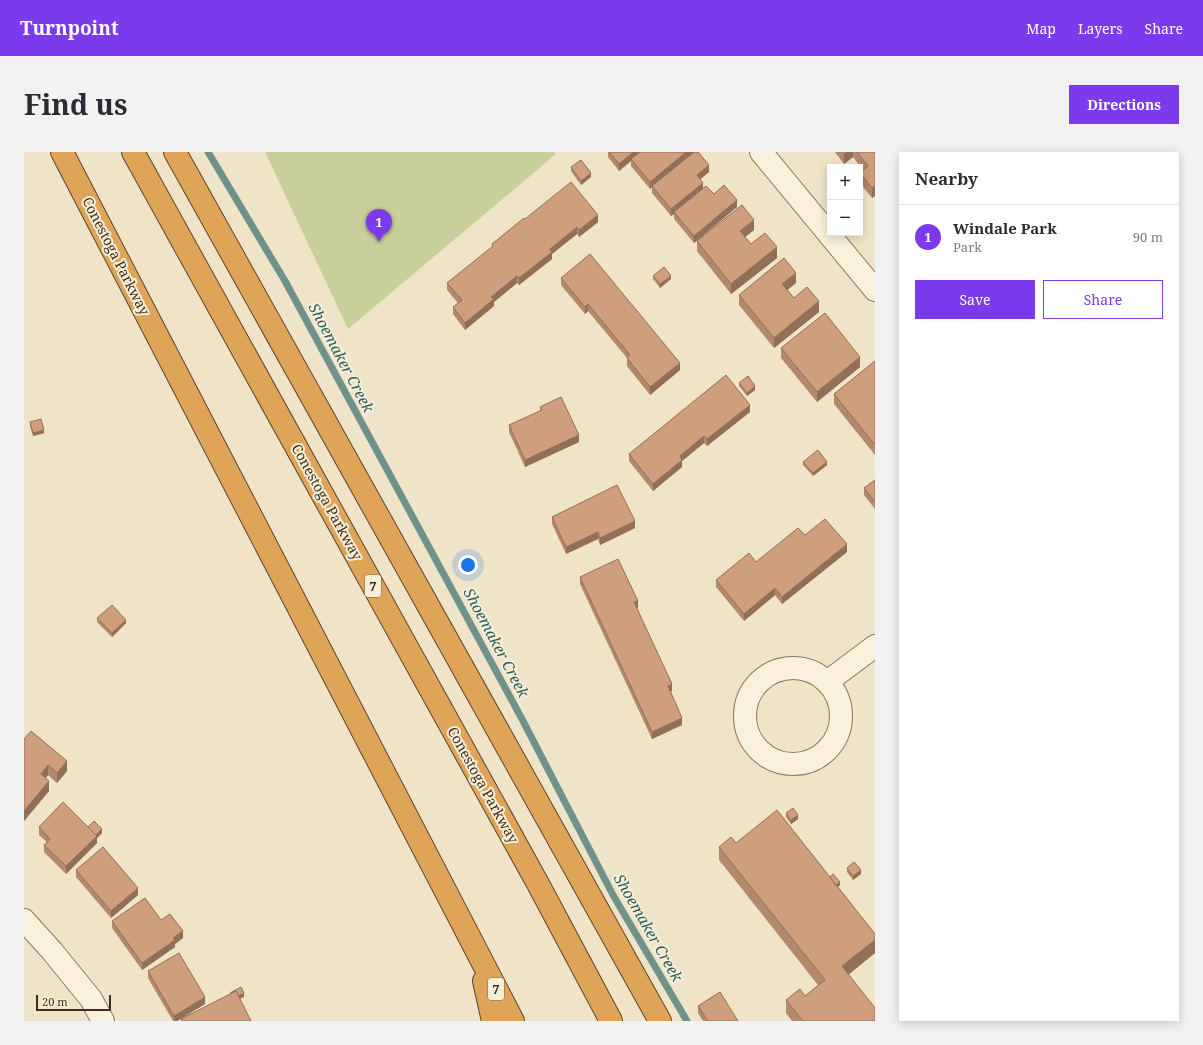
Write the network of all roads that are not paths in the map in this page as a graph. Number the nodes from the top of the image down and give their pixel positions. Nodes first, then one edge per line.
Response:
1 (62, 152) edge
2 (133, 152) edge
3 (175, 152) edge
4 (761, 152) edge
5 (875, 290) edge
6 (875, 646) edge
7 (827, 682) junction
8 (24, 920) edge
9 (479, 956) junction
10 (103, 1021) edge
11 (492, 1021) edge
12 (513, 1021) edge
13 (611, 1021) edge
14 (660, 1021) edge

1 - 9 highway, Conestoga Parkway / 7
2 - 13 highway, Conestoga Parkway / 7
3 - 14 highway
4 - 5 street
6 - 7 street
7 - 7 street
8 - 10 street
9 - 11 highway
9 - 12 highway, Conestoga Parkway / 7

